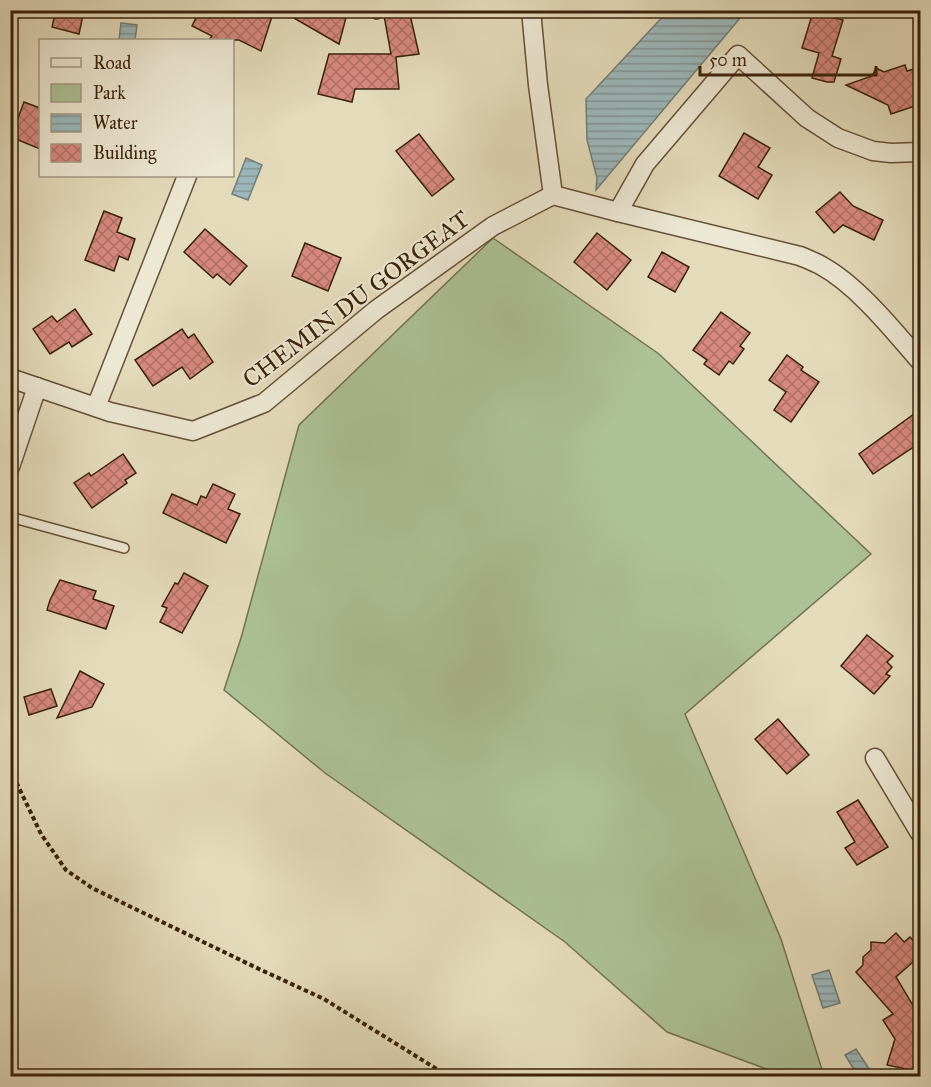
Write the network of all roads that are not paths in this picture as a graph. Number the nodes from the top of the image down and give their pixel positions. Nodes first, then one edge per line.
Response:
1 (531, 10) edge
2 (921, 152) edge
3 (187, 177) edge
4 (553, 195) junction
5 (618, 212) junction
6 (921, 361) edge
7 (10, 378) edge
8 (37, 387) junction
9 (96, 407) junction
10 (10, 467) edge
11 (10, 517) edge
12 (124, 548) dead end
13 (875, 758) dead end
14 (921, 833) edge

1 - 4 street
2 - 5 street
3 - 9 street
4 - 5 street
4 - 9 street, CHEMIN DU GORGEAT
5 - 6 street
7 - 8 street, CHEMIN DU GORGEAT
8 - 9 street, CHEMIN DU GORGEAT
8 - 10 street
11 - 12 lane
13 - 14 street

